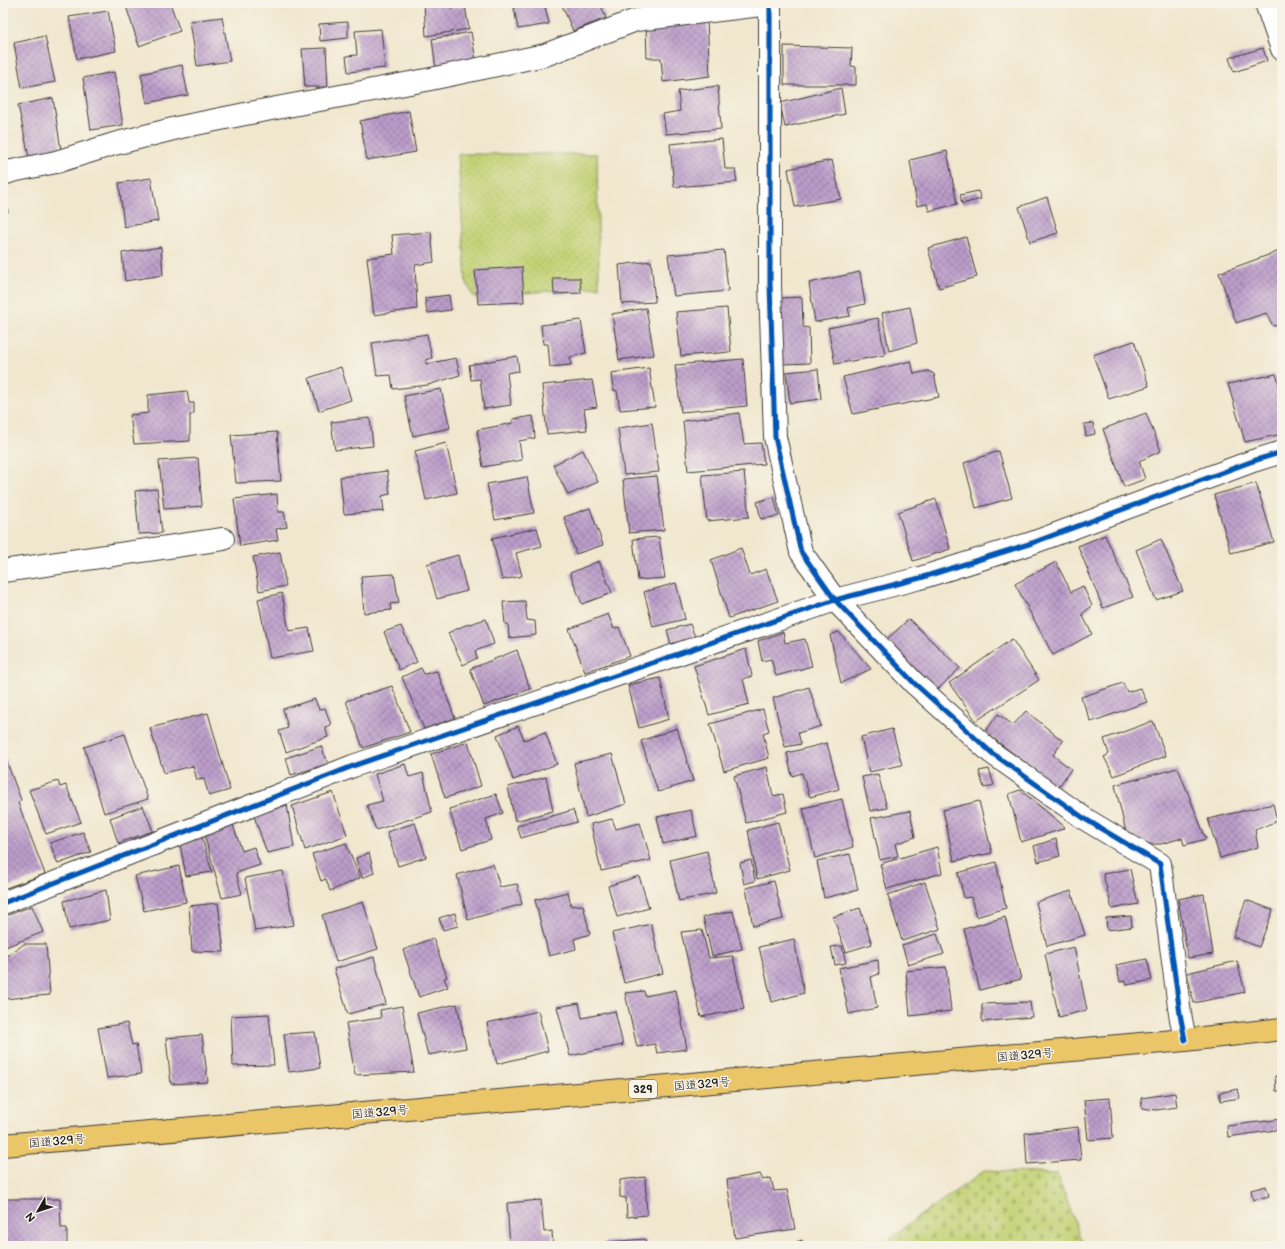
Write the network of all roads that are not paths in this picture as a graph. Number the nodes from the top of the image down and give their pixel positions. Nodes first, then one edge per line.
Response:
1 (1266, 3) edge
2 (770, 4) edge
3 (1282, 48) edge
4 (3, 174) edge
5 (1282, 452) edge
6 (223, 539) dead end
7 (3, 571) edge
8 (836, 600) junction
9 (3, 903) edge
10 (1282, 1029) edge
11 (1185, 1040) junction
12 (3, 1145) edge

1 - 3 street
2 - 4 street
2 - 8 street
5 - 8 street
6 - 7 street
8 - 9 street
8 - 11 street
10 - 11 highway, 国道329号 / 329
11 - 12 highway, 国道329号 / 329

